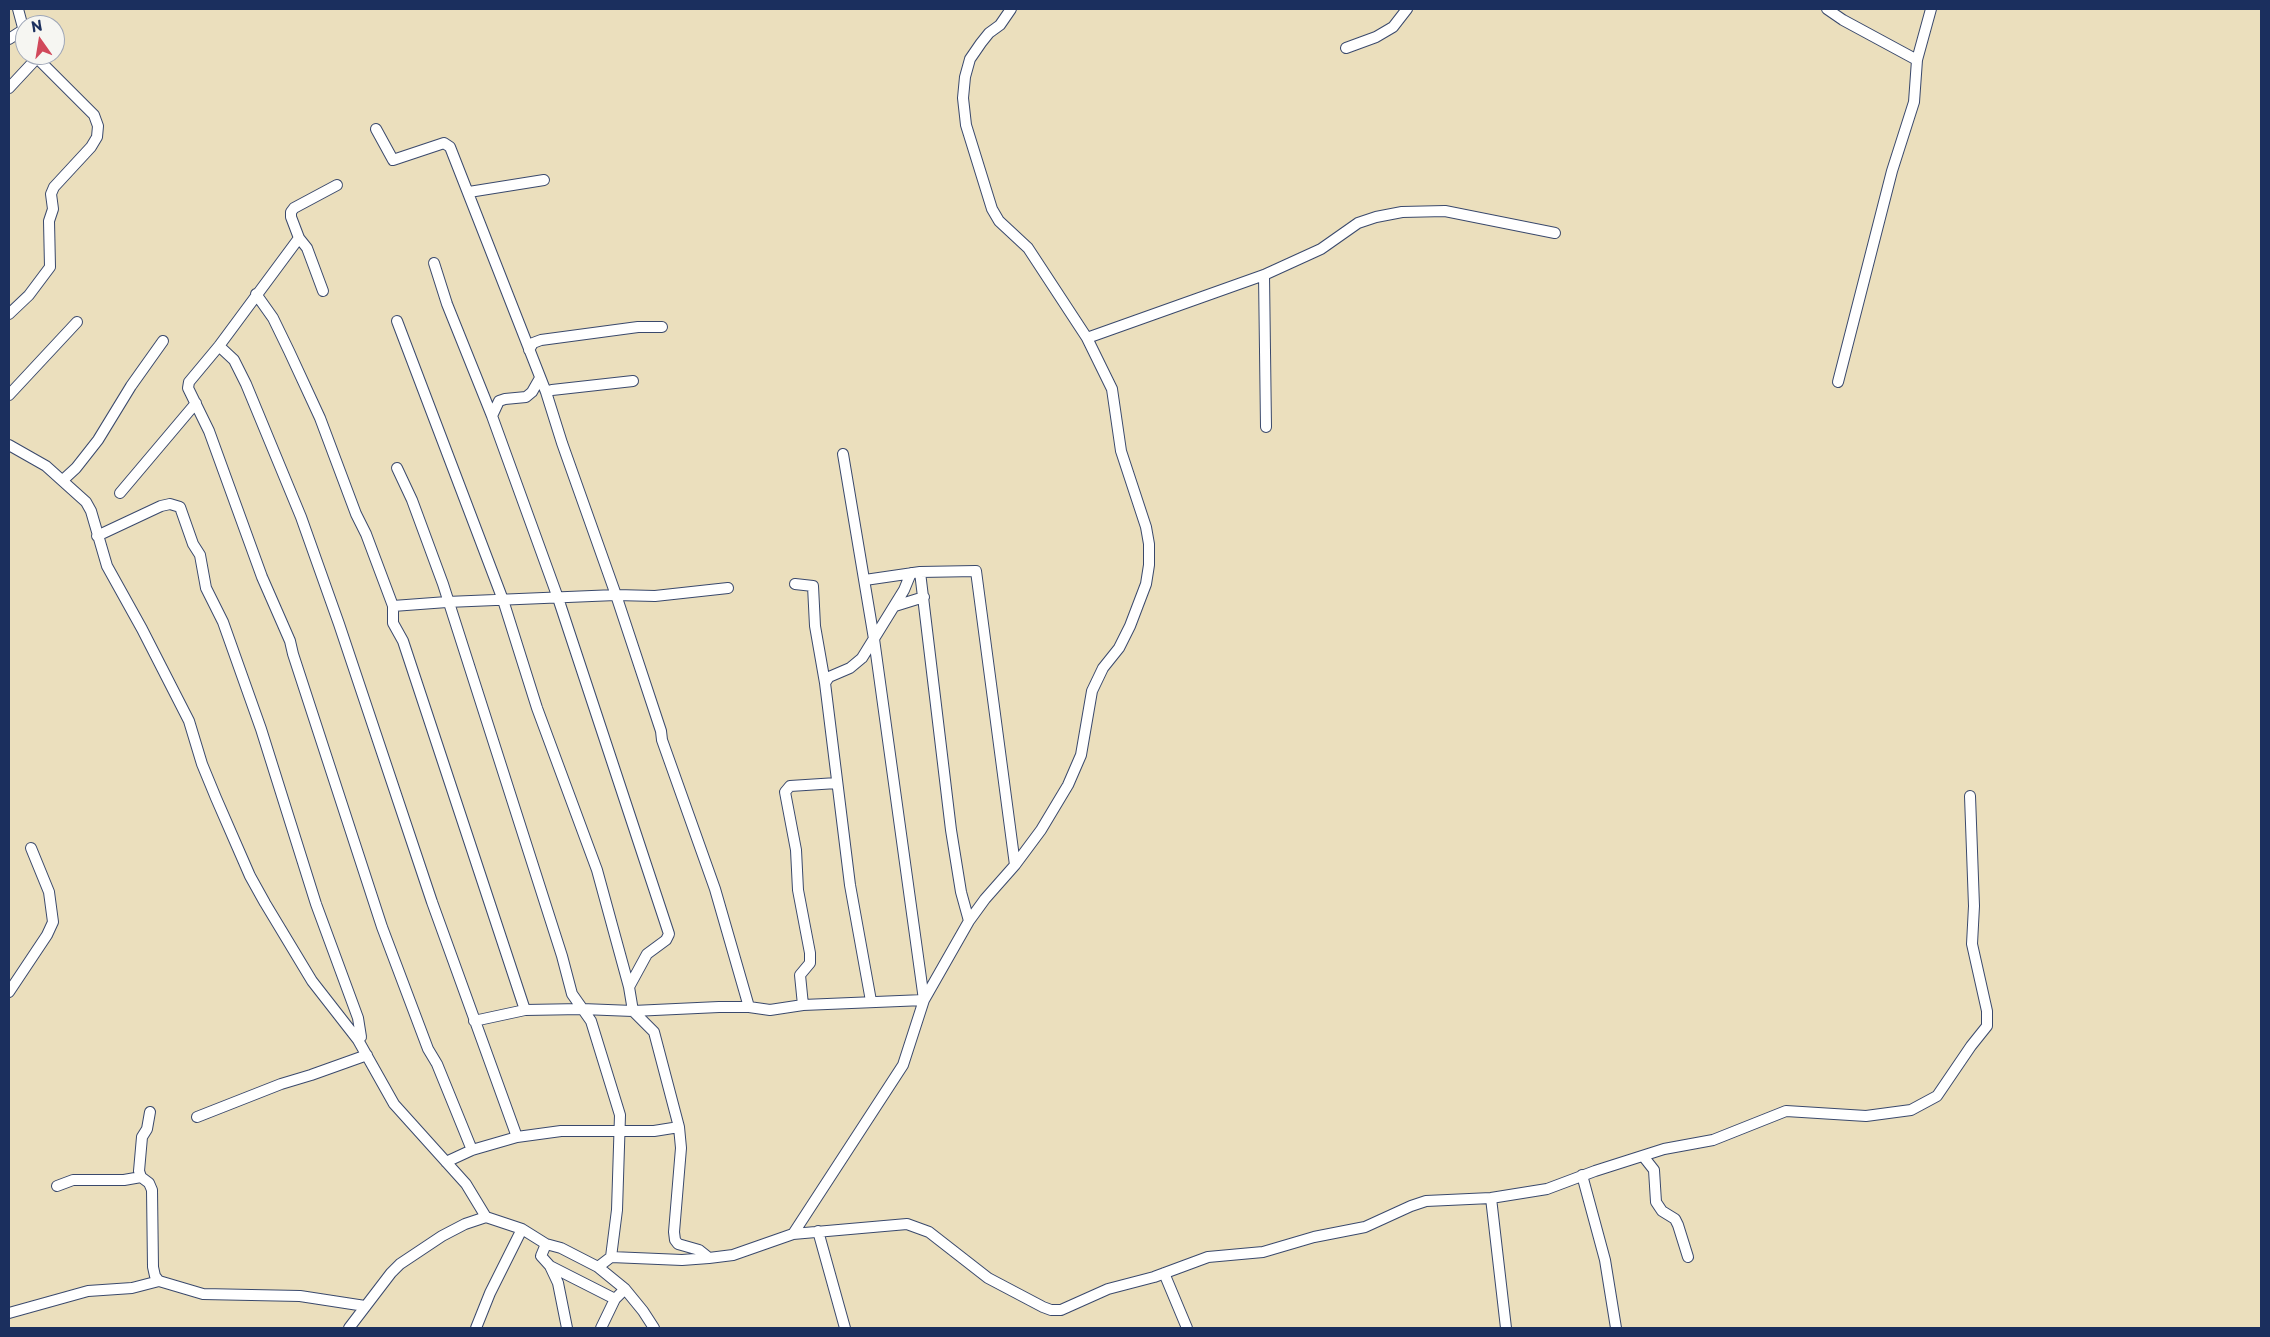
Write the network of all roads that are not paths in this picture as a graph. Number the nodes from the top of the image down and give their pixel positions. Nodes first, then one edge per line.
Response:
1 (1011, 9) edge
2 (1407, 9) edge
3 (1828, 9) edge
4 (1931, 9) edge
5 (1346, 48) dead end
6 (1917, 60) junction
7 (28, 65) edge
8 (45, 65) edge
9 (9, 88) edge
10 (376, 129) dead end
11 (544, 180) dead end
12 (337, 186) dead end
13 (468, 192) junction
14 (1555, 233) dead end
15 (299, 238) junction
16 (434, 263) dead end
17 (1264, 275) junction
18 (324, 291) dead end
19 (256, 294) junction
20 (9, 314) edge
21 (397, 321) dead end
22 (77, 322) dead end
23 (662, 327) dead end
24 (1088, 338) junction
25 (163, 341) dead end
26 (219, 346) junction
27 (529, 350) junction
28 (540, 378) junction
29 (633, 381) dead end
30 (1838, 382) dead end
31 (546, 392) junction
32 (9, 395) edge
33 (196, 403) junction
34 (492, 416) junction
35 (1266, 427) dead end
36 (9, 445) edge
37 (843, 454) dead end
38 (397, 468) dead end
39 (63, 480) junction
40 (120, 493) dead end
41 (97, 536) junction
42 (916, 573) junction
43 (865, 580) junction
44 (795, 584) dead end
45 (728, 588) dead end
46 (616, 594) junction
47 (924, 597) junction
48 (558, 598) junction
49 (503, 600) junction
50 (447, 602) junction
51 (393, 606) junction
52 (895, 606) junction
53 (874, 639) junction
54 (824, 683) junction
55 (838, 783) junction
56 (1970, 796) dead end
57 (31, 848) dead end
58 (1015, 865) junction
59 (969, 921) junction
60 (629, 987) junction
61 (9, 992) edge
62 (924, 1000) junction
63 (871, 1001) junction
64 (803, 1005) junction
65 (749, 1007) junction
66 (582, 1008) junction
67 (526, 1010) junction
68 (633, 1011) junction
69 (474, 1021) junction
70 (358, 1040) junction
71 (366, 1055) junction
72 (150, 1112) dead end
73 (197, 1117) dead end
74 (679, 1127) junction
75 (621, 1131) junction
76 (517, 1136) junction
77 (472, 1150) junction
78 (1644, 1156) junction
79 (446, 1162) junction
80 (1582, 1175) junction
81 (141, 1177) junction
82 (56, 1186) dead end
83 (1491, 1198) junction
84 (486, 1217) junction
85 (522, 1229) junction
86 (818, 1231) junction
87 (793, 1234) junction
88 (546, 1244) junction
89 (1688, 1256) dead end
90 (611, 1257) junction
91 (709, 1258) junction
92 (550, 1266) junction
93 (598, 1268) junction
94 (1164, 1273) junction
95 (159, 1281) junction
96 (625, 1289) junction
97 (615, 1299) junction
98 (365, 1306) junction
99 (9, 1312) edge
100 (349, 1328) edge
101 (476, 1328) edge
102 (567, 1328) edge
103 (601, 1328) edge
104 (654, 1328) edge
105 (845, 1328) edge
106 (1187, 1328) edge
107 (1506, 1328) edge
108 (1616, 1328) edge

1 - 24 street
2 - 5 street
3 - 6 street
4 - 6 street
6 - 30 street
7 - 9 street
8 - 20 street
10 - 13 street
11 - 13 street
12 - 15 street
13 - 27 street
14 - 17 street
15 - 18 street
15 - 19 street
16 - 34 street
17 - 24 street
17 - 35 street
19 - 26 street
19 - 51 street
21 - 49 street
22 - 32 street
23 - 27 street
24 - 58 street
25 - 39 street
26 - 33 street
26 - 69 street
27 - 28 street
28 - 31 street
28 - 34 street
29 - 31 street
31 - 46 street
33 - 40 street
33 - 77 street
34 - 48 street
36 - 39 street
37 - 43 street
38 - 50 street
39 - 41 street
41 - 70 street
41 - 70 street
42 - 43 street
42 - 47 street
42 - 52 street
42 - 58 street
43 - 53 street
44 - 54 street
45 - 46 street
46 - 48 street
46 - 65 street
47 - 52 street
47 - 59 street
48 - 49 street
48 - 60 street
49 - 50 street
49 - 60 street
50 - 51 street
50 - 66 street
51 - 67 street
52 - 53 street
53 - 54 street
53 - 62 street
54 - 55 street
55 - 63 street
55 - 64 street
56 - 78 street
57 - 61 street
58 - 59 street
59 - 62 street
60 - 68 street
62 - 63 street
62 - 87 street
63 - 64 street
64 - 65 street
65 - 68 street
66 - 67 street
66 - 68 street
66 - 75 street
67 - 69 street
68 - 74 street
69 - 76 street
70 - 71 street
71 - 73 street
71 - 79 street
72 - 81 street
74 - 75 street
74 - 91 street
75 - 76 street
75 - 90 street
76 - 77 street
77 - 79 street
78 - 80 street
78 - 89 street
79 - 84 street
80 - 83 street
80 - 108 street
81 - 82 street
81 - 95 street
83 - 94 street
83 - 107 street
84 - 85 street
84 - 98 street
85 - 88 street
85 - 101 street
86 - 87 street
86 - 94 street
86 - 105 street
87 - 91 street
88 - 92 street
88 - 93 street
90 - 91 street
90 - 93 street
92 - 97 street
92 - 102 street
93 - 96 street
94 - 106 street
95 - 98 street
95 - 99 street
96 - 97 street
96 - 104 street
97 - 103 street
98 - 100 street

